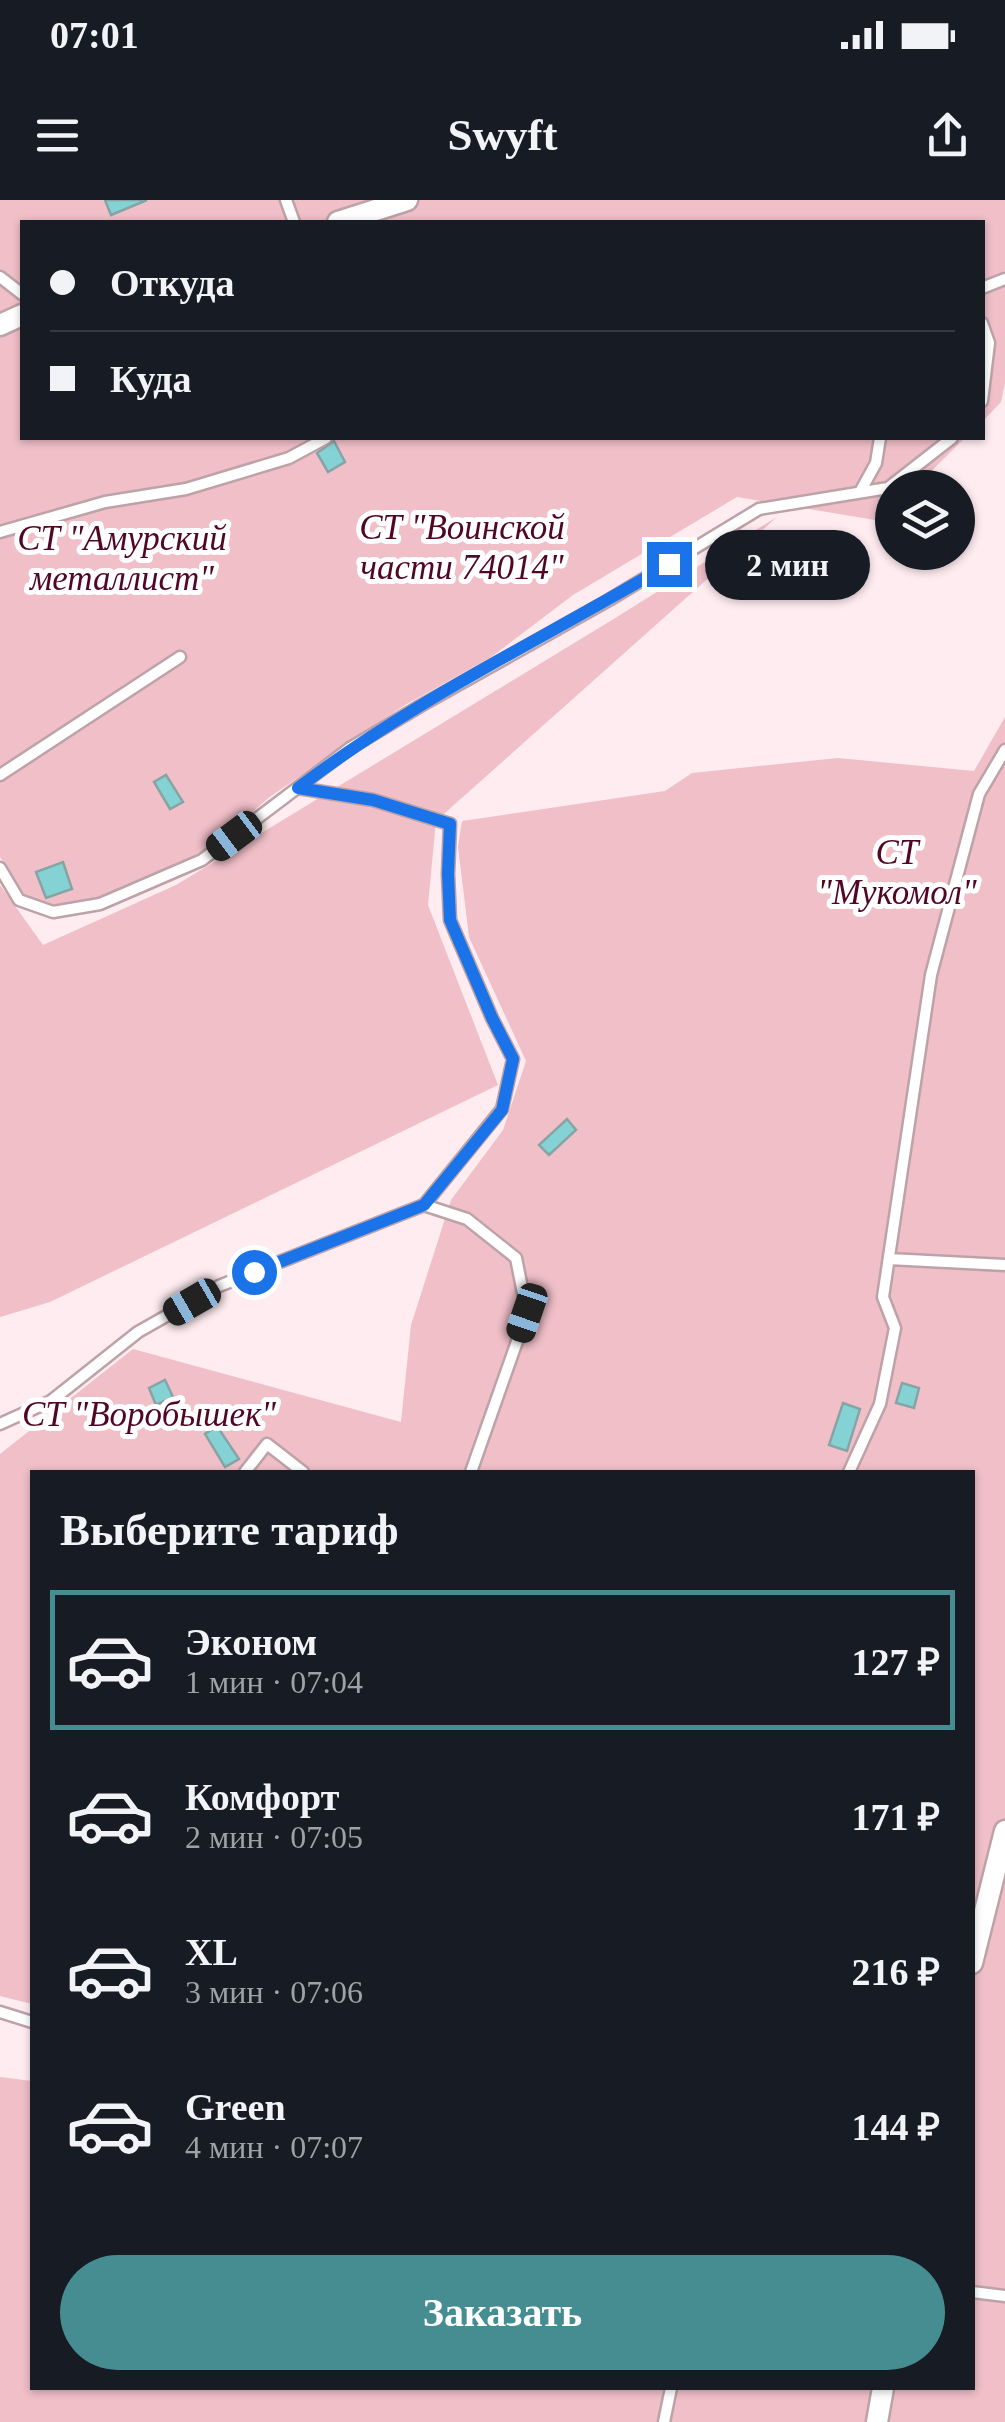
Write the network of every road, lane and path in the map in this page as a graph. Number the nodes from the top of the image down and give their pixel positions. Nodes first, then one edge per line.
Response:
1 (403, 204) edge
2 (345, 220) edge
3 (985, 332) edge
4 (985, 376) edge
5 (322, 440) edge
6 (880, 440) edge
7 (949, 440) edge
8 (860, 492) junction
9 (0, 532) edge
10 (180, 657) dead end
11 (1005, 750) edge
12 (0, 775) edge
13 (298, 788) junction
14 (0, 868) edge
15 (424, 1205) junction
16 (888, 1259) junction
17 (1005, 1265) edge
18 (0, 1424) edge
19 (248, 1470) edge
20 (300, 1470) edge
21 (472, 1470) edge
22 (850, 1470) edge
23 (1005, 1830) edge
24 (975, 1952) edge
25 (0, 2012) edge
26 (30, 2021) edge
27 (975, 2292) edge
28 (1005, 2296) edge
29 (671, 2390) edge
30 (883, 2390) edge
31 (664, 2422) edge
32 (876, 2422) edge

1 - 2 street
3 - 4 lane
5 - 9 lane
6 - 8 lane
7 - 8 lane
8 - 13 lane
10 - 12 lane
11 - 16 lane
13 - 14 lane
13 - 15 lane
15 - 18 lane
15 - 21 lane
16 - 17 lane
16 - 22 lane
19 - 20 lane
23 - 24 street
25 - 26 lane
27 - 28 lane
29 - 31 lane
30 - 32 street

